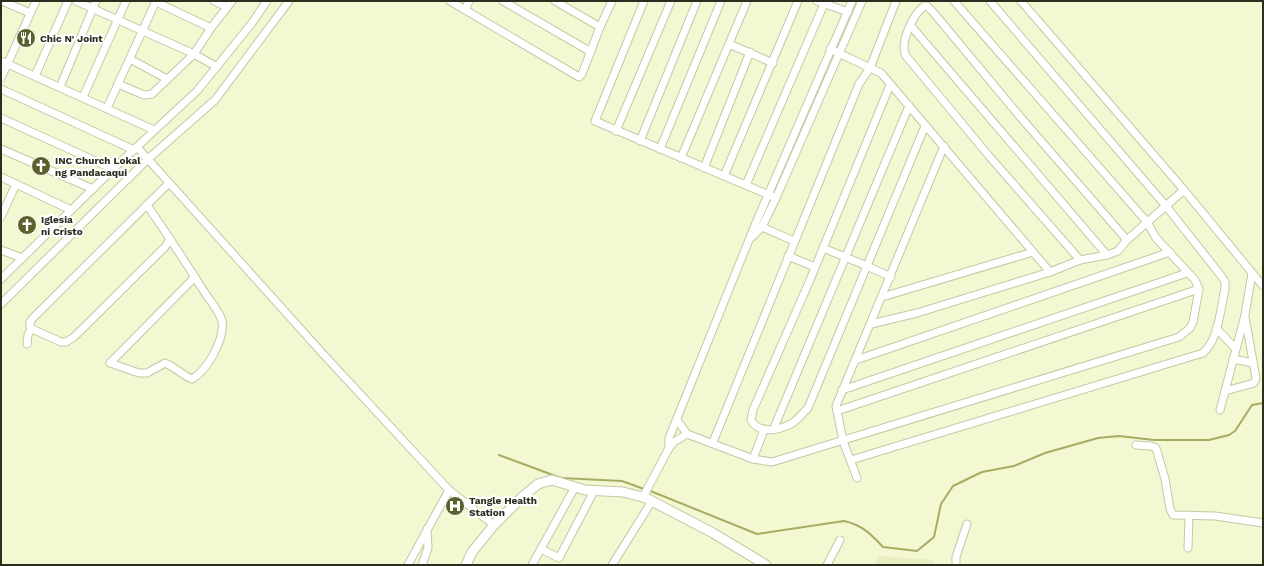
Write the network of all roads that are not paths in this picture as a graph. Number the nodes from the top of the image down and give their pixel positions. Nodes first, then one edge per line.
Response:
1 (2, 1) edge
2 (36, 1) edge
3 (68, 1) edge
4 (76, 1) edge
5 (96, 1) edge
6 (126, 1) edge
7 (156, 1) edge
8 (214, 1) edge
9 (267, 1) edge
10 (289, 1) edge
11 (450, 1) edge
12 (469, 1) edge
13 (503, 1) edge
14 (555, 1) edge
15 (612, 1) edge
16 (644, 1) edge
17 (671, 1) edge
18 (697, 1) edge
19 (721, 1) edge
20 (747, 1) edge
21 (798, 1) edge
22 (852, 1) edge
23 (862, 1) edge
24 (896, 1) edge
25 (954, 1) edge
26 (990, 1) edge
27 (1021, 1) edge
28 (820, 2) edge
29 (229, 4) edge
30 (92, 9) junction
31 (465, 10) junction
32 (848, 12) junction
33 (30, 13) junction
34 (118, 19) junction
35 (911, 26) junction
36 (600, 27) junction
37 (211, 28) junction
38 (142, 31) junction
39 (729, 44) junction
40 (830, 49) junction
41 (591, 52) junction
42 (750, 52) junction
43 (840, 53) junction
44 (194, 54) junction
45 (130, 59) junction
46 (4, 62) edge
47 (773, 63) junction
48 (217, 67) junction
49 (870, 68) junction
50 (35, 76) junction
51 (1, 78) edge
52 (167, 79) junction
53 (118, 84) junction
54 (890, 85) junction
55 (60, 87) junction
56 (1, 89) edge
57 (83, 97) junction
58 (909, 106) junction
59 (107, 108) junction
60 (1, 118) edge
61 (925, 126) junction
62 (154, 130) junction
63 (616, 131) junction
64 (640, 141) junction
65 (944, 146) junction
66 (136, 148) junction
67 (1, 149) edge
68 (660, 149) junction
69 (681, 158) junction
70 (148, 159) junction
71 (704, 168) junction
72 (113, 169) junction
73 (724, 176) junction
74 (1, 177) edge
75 (16, 184) junction
76 (168, 184) junction
77 (746, 185) junction
78 (93, 189) junction
79 (1184, 190) junction
80 (769, 194) junction
81 (776, 198) junction
82 (148, 205) junction
83 (1166, 206) junction
84 (71, 210) junction
85 (1, 216) edge
86 (1147, 222) junction
87 (762, 227) junction
88 (170, 239) junction
89 (750, 239) junction
90 (1127, 240) junction
91 (794, 241) junction
92 (822, 248) junction
93 (1, 250) edge
94 (1032, 252) junction
95 (1170, 252) junction
96 (1107, 255) junction
97 (788, 256) junction
98 (845, 257) junction
99 (22, 258) junction
100 (1080, 260) junction
101 (868, 266) junction
102 (815, 267) junction
103 (1050, 272) junction
104 (1187, 273) junction
105 (1252, 273) junction
106 (194, 277) junction
107 (891, 277) junction
108 (1, 279) edge
109 (1263, 286) edge
110 (1198, 289) junction
111 (882, 297) junction
112 (1, 304) edge
113 (1244, 315) junction
114 (871, 324) junction
115 (1216, 328) junction
116 (31, 330) junction
117 (27, 344) dead end
118 (1235, 348) junction
119 (1233, 359) junction
120 (856, 360) junction
121 (1253, 363) junction
122 (842, 390) junction
123 (1225, 391) junction
124 (1220, 410) dead end
125 (838, 411) junction
126 (676, 420) junction
127 (764, 430) junction
128 (773, 430) junction
129 (687, 434) junction
130 (843, 441) junction
131 (713, 442) junction
132 (1136, 445) dead end
133 (669, 448) junction
134 (753, 458) junction
135 (851, 460) junction
136 (857, 478) dead end
137 (575, 487) junction
138 (449, 490) junction
139 (594, 491) junction
140 (648, 494) junction
141 (1189, 515) junction
142 (1263, 523) edge
143 (968, 524) dead end
144 (494, 525) junction
145 (427, 529) junction
146 (840, 540) dead end
147 (1188, 548) dead end
148 (540, 549) junction
149 (408, 565) edge
150 (422, 565) edge
151 (466, 565) edge
152 (532, 565) edge
153 (612, 565) edge
154 (766, 565) edge
155 (827, 565) edge
156 (956, 565) edge

1 - 33 street
2 - 33 street
3 - 50 street
4 - 30 street
5 - 30 street
6 - 34 street
7 - 37 street
7 - 38 street
8 - 29 street
9 - 48 street
10 - 70 street
11 - 31 street
12 - 31 street
13 - 41 street
14 - 36 street
15 - 36 street
16 - 63 street
17 - 63 street
18 - 64 street
19 - 68 street
20 - 39 street
21 - 47 street
22 - 32 street
23 - 43 street
24 - 49 street
25 - 86 street
26 - 83 street
27 - 79 street
28 - 32 street
28 - 77 street
29 - 37 street
30 - 34 street
30 - 55 street
31 - 41 street
32 - 40 street
33 - 46 street
34 - 38 street
34 - 57 street
35 - 90 street
35 - 96 street
35 - 100 street
36 - 41 street
37 - 44 street
38 - 44 street
38 - 45 street
39 - 42 street
39 - 69 street
40 - 43 street
40 - 80 street
42 - 47 street
42 - 71 street
43 - 49 street
43 - 81 street
44 - 48 street
44 - 52 street
45 - 52 street
45 - 53 street
46 - 50 street
46 - 51 street
47 - 73 street
48 - 62 street
49 - 54 street
49 - 91 street
50 - 55 street
52 - 53 street
53 - 59 street
54 - 58 street
54 - 92 street
55 - 57 street
56 - 66 street
57 - 59 street
58 - 61 street
58 - 98 street
59 - 62 street
60 - 72 street
61 - 65 street
61 - 101 street
62 - 66 street
63 - 64 street
64 - 68 street
65 - 94 street
65 - 107 street
66 - 70 street
66 - 72 street
67 - 78 street
68 - 69 street
69 - 71 street
70 - 76 street
70 - 112 street
71 - 73 street
72 - 78 street
73 - 77 street
74 - 75 street
75 - 84 street
75 - 85 street
76 - 82 street
76 - 138 street
77 - 80 street
78 - 84 street
79 - 83 street
79 - 105 street
80 - 81 street
80 - 89 street
81 - 87 street
82 - 88 street
82 - 116 street
83 - 86 street
83 - 115 street
84 - 99 street
86 - 90 street
86 - 95 street
87 - 89 street
87 - 91 street
88 - 106 street
88 - 116 street
89 - 126 street
90 - 96 street
91 - 97 street
92 - 98 street
92 - 102 street
93 - 99 street
94 - 103 street
94 - 111 street
95 - 104 street
95 - 120 street
96 - 100 street
97 - 102 street
97 - 131 street
98 - 101 street
98 - 128 street
99 - 108 street
100 - 103 street
101 - 107 street
101 - 128 street
102 - 127 street
103 - 114 street
104 - 110 street
104 - 122 street
105 - 109 street
105 - 113 street
106 - 106 street
107 - 111 street
110 - 125 street
110 - 130 street
111 - 114 street
113 - 118 street
113 - 121 street
114 - 120 street
115 - 118 street
115 - 135 street
116 - 117 street
118 - 119 street
119 - 121 street
119 - 123 street
120 - 122 street
121 - 123 street
122 - 125 street
123 - 124 street
125 - 130 street
126 - 129 street
126 - 133 street
127 - 128 street
127 - 134 street
129 - 131 street
129 - 133 street
130 - 134 street
130 - 135 street
131 - 134 street
132 - 141 street
133 - 140 street
135 - 136 street
137 - 139 street
137 - 144 street
137 - 148 street
138 - 144 street
138 - 145 street
139 - 140 street
139 - 148 street
140 - 153 street
140 - 154 street
141 - 142 street
141 - 147 street
143 - 156 street
144 - 151 street
145 - 149 street
145 - 150 street
146 - 155 street
148 - 152 street

